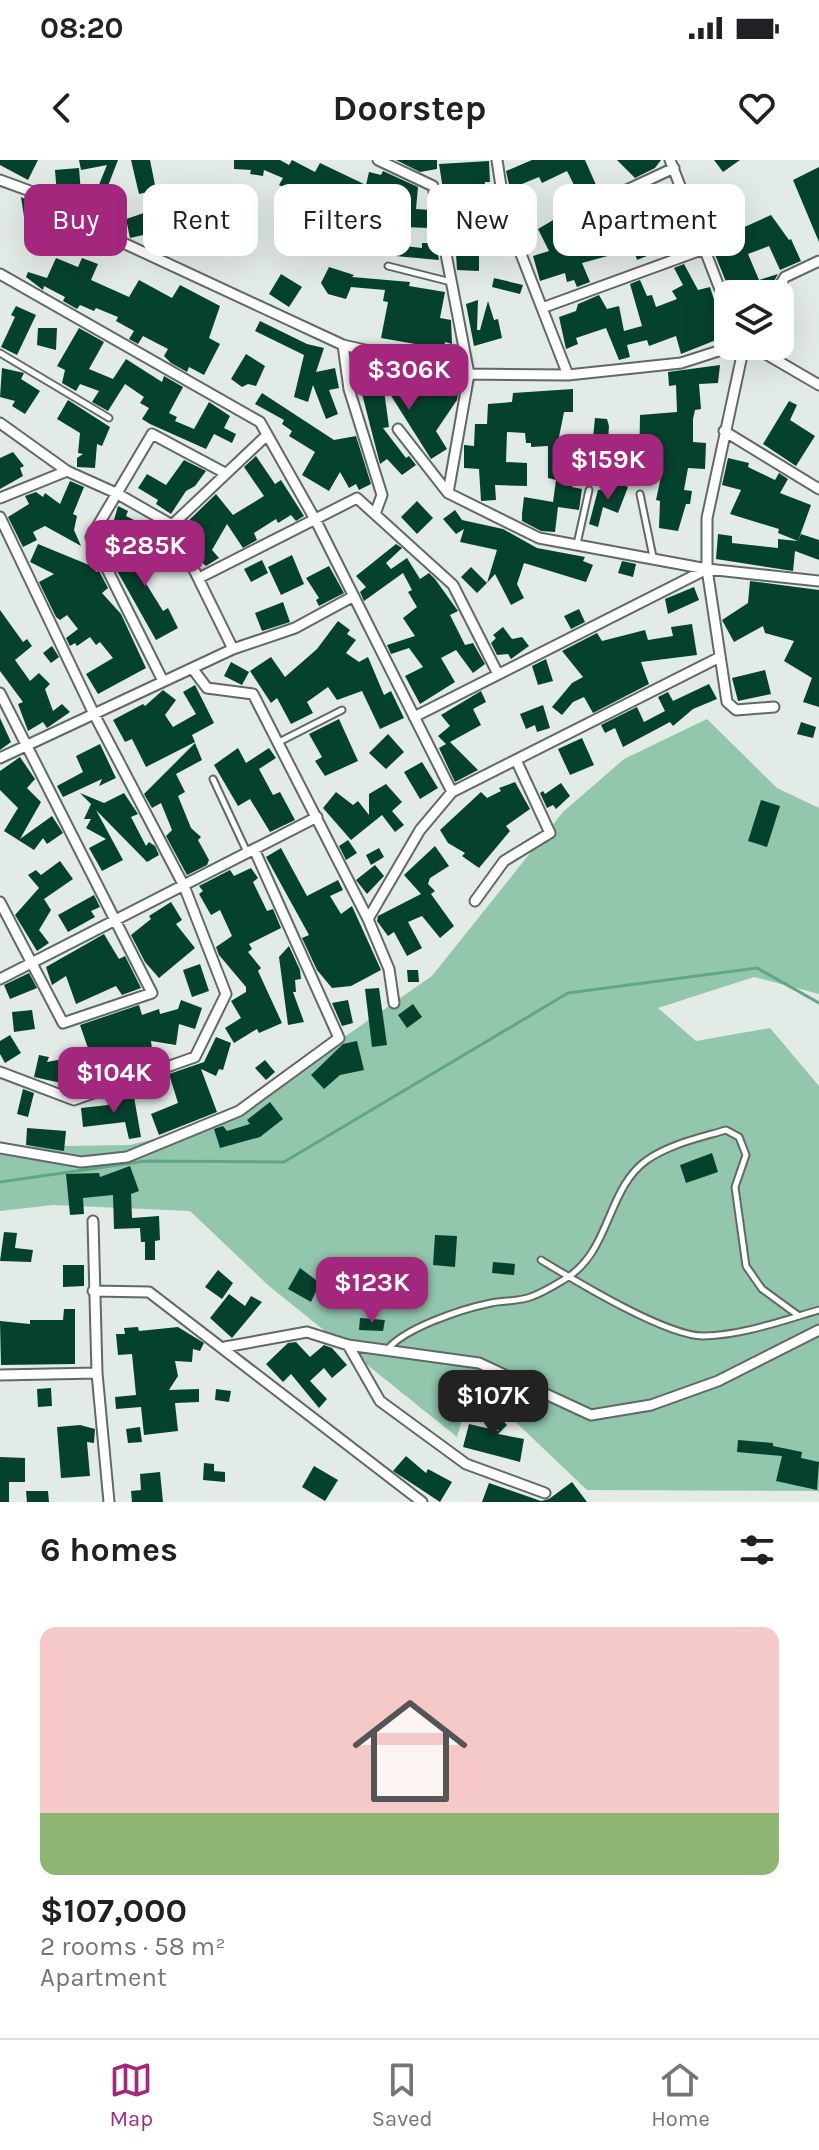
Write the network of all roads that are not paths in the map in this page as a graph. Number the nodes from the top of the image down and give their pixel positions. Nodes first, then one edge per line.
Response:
1 (378, 160) edge
2 (498, 161) edge
3 (672, 164) edge
4 (0, 180) edge
5 (633, 184) edge
6 (680, 184) edge
7 (685, 256) edge
8 (707, 256) edge
9 (819, 261) edge
10 (388, 266) dead end
11 (0, 274) edge
12 (716, 280) edge
13 (783, 280) edge
14 (451, 282) junction
15 (542, 308) junction
16 (343, 345) junction
17 (714, 352) edge
18 (0, 353) edge
19 (741, 360) edge
20 (776, 360) edge
21 (469, 374) junction
22 (568, 375) junction
23 (819, 385) edge
24 (109, 418) dead end
25 (0, 423) edge
26 (398, 429) dead end
27 (724, 431) junction
28 (267, 435) junction
29 (67, 471) junction
30 (225, 473) junction
31 (819, 489) edge
32 (589, 490) dead end
33 (116, 493) junction
34 (448, 493) junction
35 (640, 494) dead end
36 (0, 498) edge
37 (375, 514) junction
38 (0, 517) edge
39 (316, 521) junction
40 (172, 525) junction
41 (577, 546) junction
42 (653, 557) junction
43 (707, 569) junction
44 (199, 578) junction
45 (819, 581) edge
46 (352, 597) junction
47 (233, 649) junction
48 (718, 658) junction
49 (192, 668) junction
50 (498, 674) junction
51 (163, 681) junction
52 (0, 693) edge
53 (774, 707) dead end
54 (342, 710) dead end
55 (94, 714) junction
56 (414, 717) junction
57 (278, 743) junction
58 (26, 747) junction
59 (0, 758) edge
60 (516, 760) junction
61 (213, 779) dead end
62 (452, 792) junction
63 (317, 817) junction
64 (251, 851) junction
65 (184, 886) junction
66 (475, 901) dead end
67 (0, 902) edge
68 (368, 919) junction
69 (116, 920) junction
70 (32, 963) junction
71 (0, 979) edge
72 (394, 1003) dead end
73 (0, 1072) edge
74 (0, 1148) edge
75 (93, 1221) dead end
76 (541, 1260) dead end
77 (569, 1277) junction
78 (93, 1291) junction
79 (819, 1310) edge
80 (799, 1316) junction
81 (819, 1330) edge
82 (348, 1345) junction
83 (225, 1347) junction
84 (387, 1350) junction
85 (97, 1373) junction
86 (0, 1375) edge
87 (545, 1493) dead end
88 (109, 1502) edge
89 (422, 1502) edge

1 - 14 street
2 - 15 street
3 - 5 street
3 - 6 street
4 - 16 street
7 - 15 street
8 - 12 street
9 - 13 street
10 - 14 lane
11 - 28 street
14 - 21 street
15 - 22 street
16 - 21 street
16 - 37 street
17 - 22 street
18 - 24 lane
19 - 27 street
20 - 23 street
21 - 22 street
21 - 34 street
25 - 29 street
26 - 34 street
27 - 31 street
27 - 43 street
28 - 30 street
28 - 39 street
29 - 33 street
29 - 36 street
30 - 33 street
30 - 40 street
32 - 41 lane
33 - 40 street
33 - 51 street
34 - 41 street
35 - 42 lane
37 - 39 street
37 - 50 street
38 - 55 street
39 - 44 street
39 - 46 street
40 - 44 street
41 - 42 street
42 - 43 street
43 - 45 street
43 - 48 street
43 - 50 street
44 - 47 street
46 - 47 street
46 - 56 street
47 - 49 street
48 - 53 street
48 - 60 street
49 - 51 street
49 - 57 street
50 - 56 street
51 - 55 street
52 - 58 street
54 - 57 lane
55 - 58 street
55 - 65 street
56 - 62 street
57 - 63 street
58 - 59 street
58 - 69 street
60 - 62 street
60 - 66 street
61 - 64 lane
62 - 68 street
63 - 64 street
63 - 68 street
64 - 65 street
64 - 74 street
65 - 69 street
65 - 73 street
67 - 70 street
68 - 72 street
69 - 70 street
69 - 70 street
70 - 71 street
75 - 78 street
76 - 77 lane
77 - 80 lane
77 - 80 lane
77 - 84 lane
78 - 83 street
78 - 85 street
79 - 80 lane
81 - 84 street
82 - 83 street
82 - 84 street
82 - 87 street
83 - 89 street
85 - 86 street
85 - 88 street

